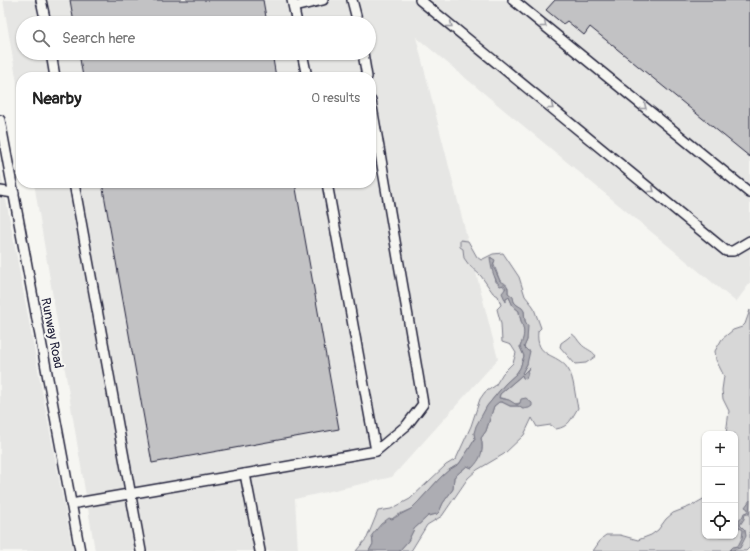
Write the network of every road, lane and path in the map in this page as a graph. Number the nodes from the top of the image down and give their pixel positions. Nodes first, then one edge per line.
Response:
1 (41, 0) edge
2 (323, 0) edge
3 (352, 0) edge
4 (420, 0) edge
5 (513, 0) edge
6 (293, 4) edge
7 (44, 16) edge
8 (296, 16) edge
9 (356, 16) edge
10 (52, 60) edge
11 (303, 60) edge
12 (364, 60) edge
13 (54, 72) edge
14 (306, 72) edge
15 (366, 72) edge
16 (0, 120) edge
17 (376, 130) edge
18 (75, 188) edge
19 (328, 188) edge
20 (0, 191) edge
21 (14, 193) junction
22 (750, 193) edge
23 (750, 241) edge
24 (376, 451) junction
25 (245, 474) junction
26 (130, 494) junction
27 (71, 504) junction
28 (80, 551) edge
29 (141, 551) edge
30 (260, 551) edge

1 - 7 street
2 - 6 street
3 - 9 street
4 -> 23 street
5 -> 22 street
6 - 8 street
10 - 13 street
11 - 14 street
12 - 15 street
16 - 21 street, Runway Road
17 - 24 street
18 - 26 street
19 - 24 street
20 - 21 street
21 - 27 street, Runway Road
24 - 25 street
25 - 26 street
25 - 30 street
26 - 27 street
26 - 29 street
27 - 28 street, Runway Road

